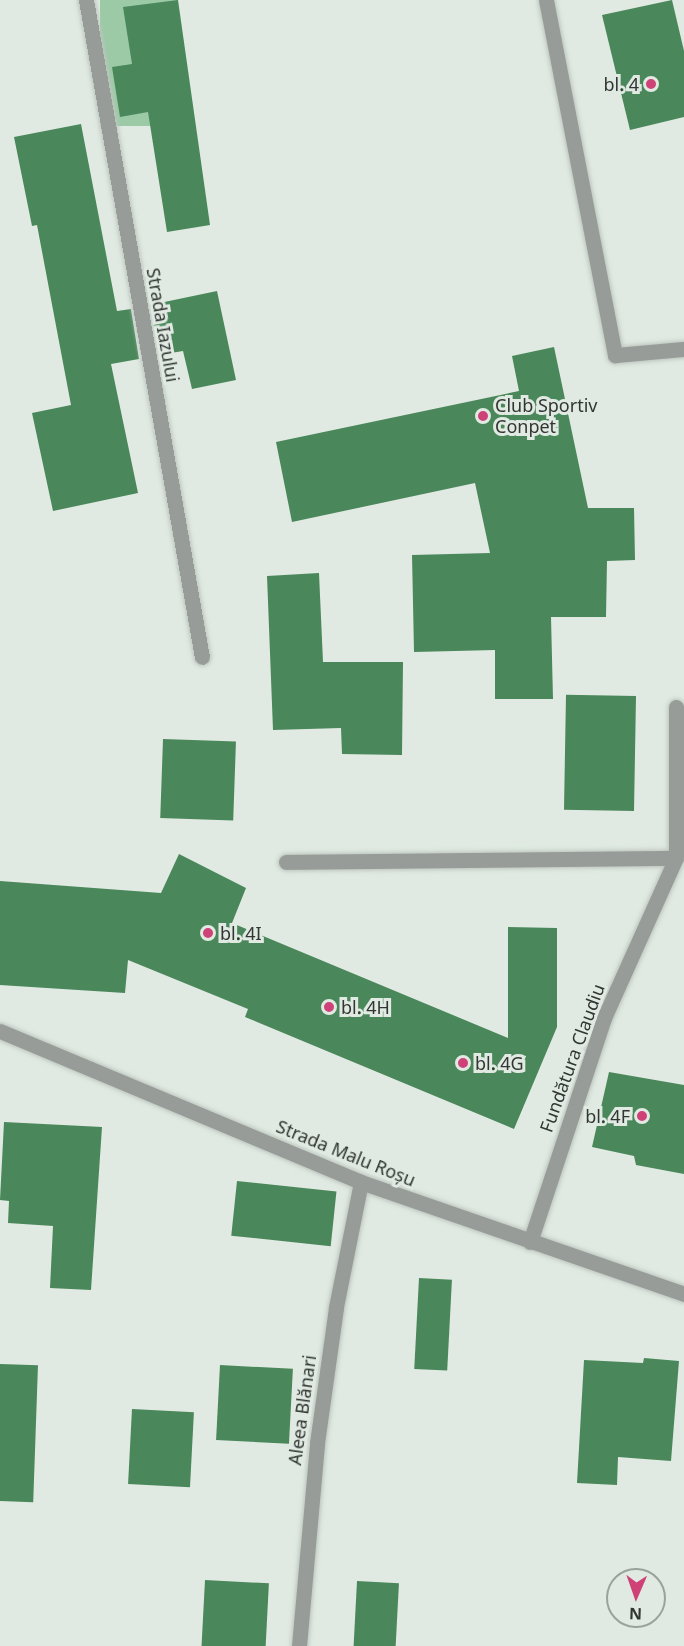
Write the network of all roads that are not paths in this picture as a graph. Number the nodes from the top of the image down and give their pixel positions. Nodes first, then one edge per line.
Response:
1 (86, 0) edge
2 (546, 0) edge
3 (684, 349) edge
4 (202, 657) dead end
5 (676, 707) dead end
6 (676, 858) junction
7 (286, 862) dead end
8 (0, 1031) edge
9 (361, 1182) junction
10 (530, 1242) junction
11 (684, 1294) edge
12 (299, 1646) edge

1 - 4 street, Strada Iazului
2 - 3 street
5 - 6 street, Fundătura Claudiu
6 - 7 street
6 - 10 street, Fundătura Claudiu
8 - 9 street, Strada Malu Roșu
9 - 10 street, Strada Malu Roșu
9 - 12 street, Aleea Blănari
10 - 11 street, Strada Malu Roșu

